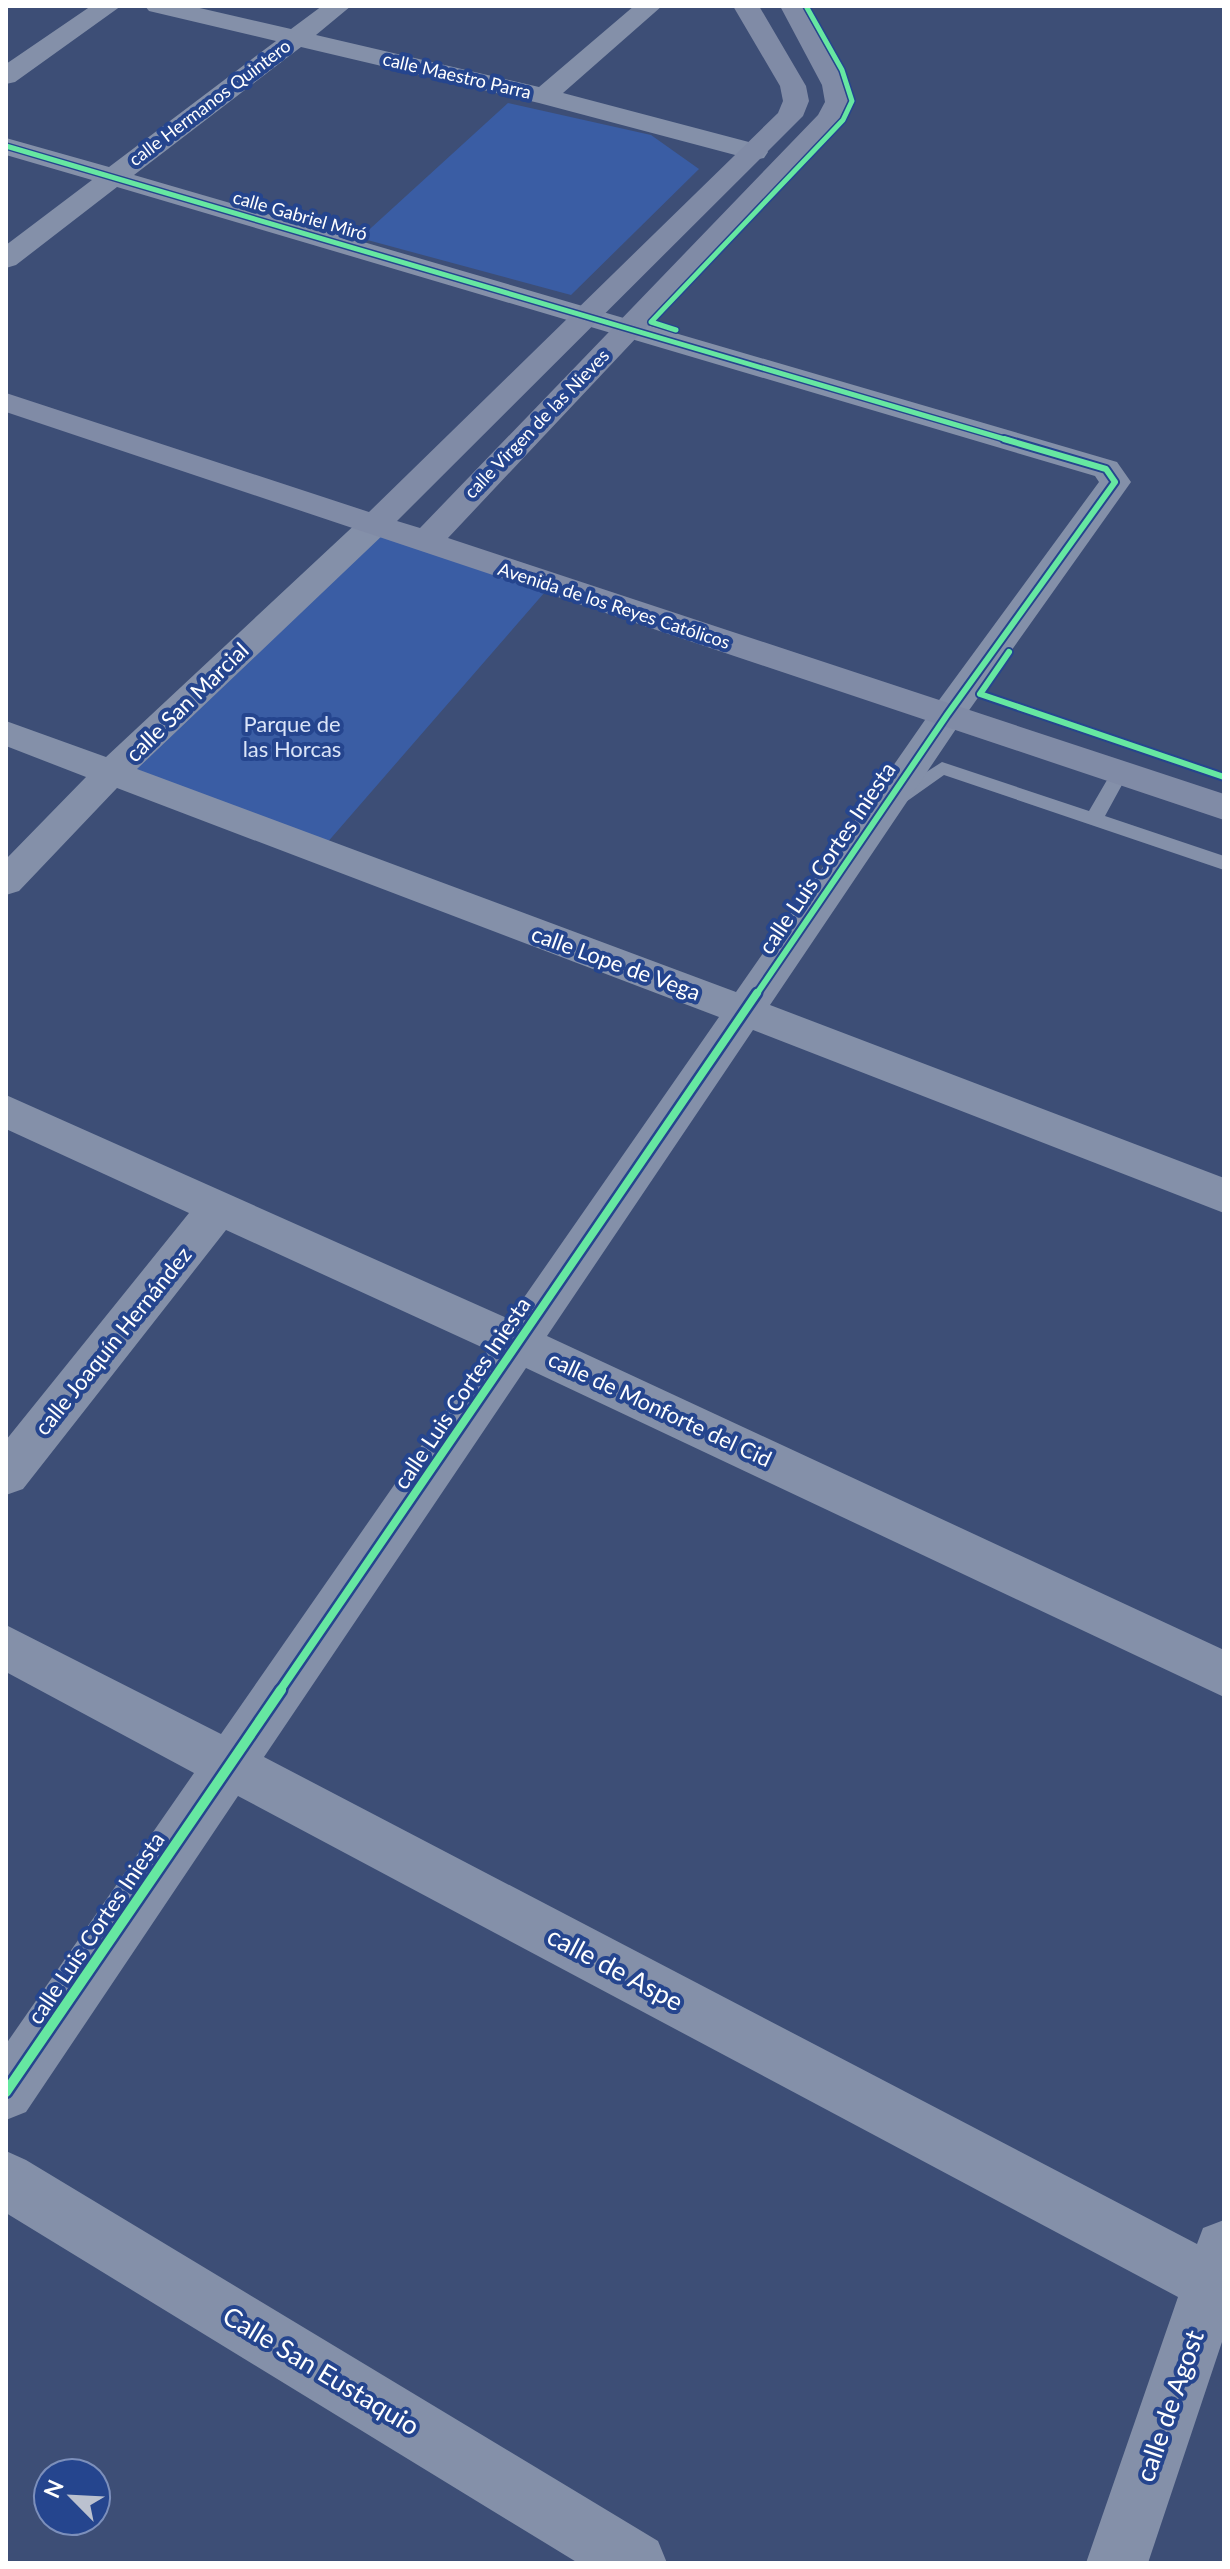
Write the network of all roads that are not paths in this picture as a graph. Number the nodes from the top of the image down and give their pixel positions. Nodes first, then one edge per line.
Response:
1 (108, 6) edge
2 (158, 6) edge
3 (338, 6) edge
4 (649, 6) edge
5 (746, 6) edge
6 (793, 6) edge
7 (295, 38) junction
8 (6, 76) edge
9 (544, 96) junction
10 (6, 146) edge
11 (754, 152) junction
12 (112, 178) junction
13 (6, 259) edge
14 (584, 317) junction
15 (628, 330) junction
16 (6, 402) edge
17 (373, 526) junction
18 (424, 543) junction
19 (947, 715) junction
20 (6, 733) edge
21 (1120, 772) junction
22 (110, 774) junction
23 (1224, 807) edge
24 (882, 810) junction
25 (1094, 819) junction
26 (1224, 863) edge
27 (6, 882) edge
28 (745, 1011) junction
29 (6, 1111) edge
30 (1224, 1196) edge
31 (219, 1207) junction
32 (518, 1343) junction
33 (6, 1475) edge
34 (6, 1647) edge
35 (1224, 1674) edge
36 (229, 1766) junction
37 (6, 2092) edge
38 (6, 2180) edge
39 (1220, 2274) edge
40 (636, 2563) edge
41 (1117, 2563) edge

1 - 8 street
2 - 7 street, calle Maestro Parra
3 - 7 street, calle Hermanos Quintero
4 - 9 street
5 - 11 street, calle Virgen de las Nieves
6 - 15 street, calle Virgen de las Nieves
7 - 9 street, calle Maestro Parra
7 - 12 street, calle Hermanos Quintero
9 - 11 street, calle Maestro Parra
10 - 12 street, calle Gabriel Miró
11 - 14 street, calle Virgen de las Nieves
12 - 13 street, calle Hermanos Quintero
12 - 14 street, calle Gabriel Miró
14 - 15 street, calle Gabriel Miró
14 - 17 street, calle Virgen de las Nieves
15 - 18 street, calle Virgen de las Nieves
15 - 19 street, calle Luis Cortes Iniesta
16 - 17 street, Avenida de los Reyes Católicos
17 - 18 street, Avenida de los Reyes Católicos
17 - 22 street, calle San Marcial
18 - 19 street, Avenida de los Reyes Católicos
19 - 21 street, Avenida de los Reyes Católicos
19 - 24 street, calle Luis Cortes Iniesta
20 - 22 street, calle Lope de Vega
21 - 23 street, Avenida de los Reyes Católicos
21 - 25 lane
22 - 27 street, calle San Marcial
22 - 28 street, calle Lope de Vega
24 - 25 lane
24 - 28 street, calle Luis Cortes Iniesta
25 - 26 lane
28 - 30 street, calle Lope de Vega
28 - 32 street, calle Luis Cortes Iniesta
29 - 31 street, calle de Monforte del Cid
31 - 32 street, calle de Monforte del Cid
31 - 33 street, calle Joaquín Hernández
32 - 35 street, calle de Monforte del Cid
32 - 36 street, calle Luis Cortes Iniesta
34 - 36 street, calle de Aspe
36 - 37 street, calle Luis Cortes Iniesta
36 - 39 street, calle de Aspe
38 - 40 street, Calle San Eustaquio
39 - 41 street, calle de Agost

